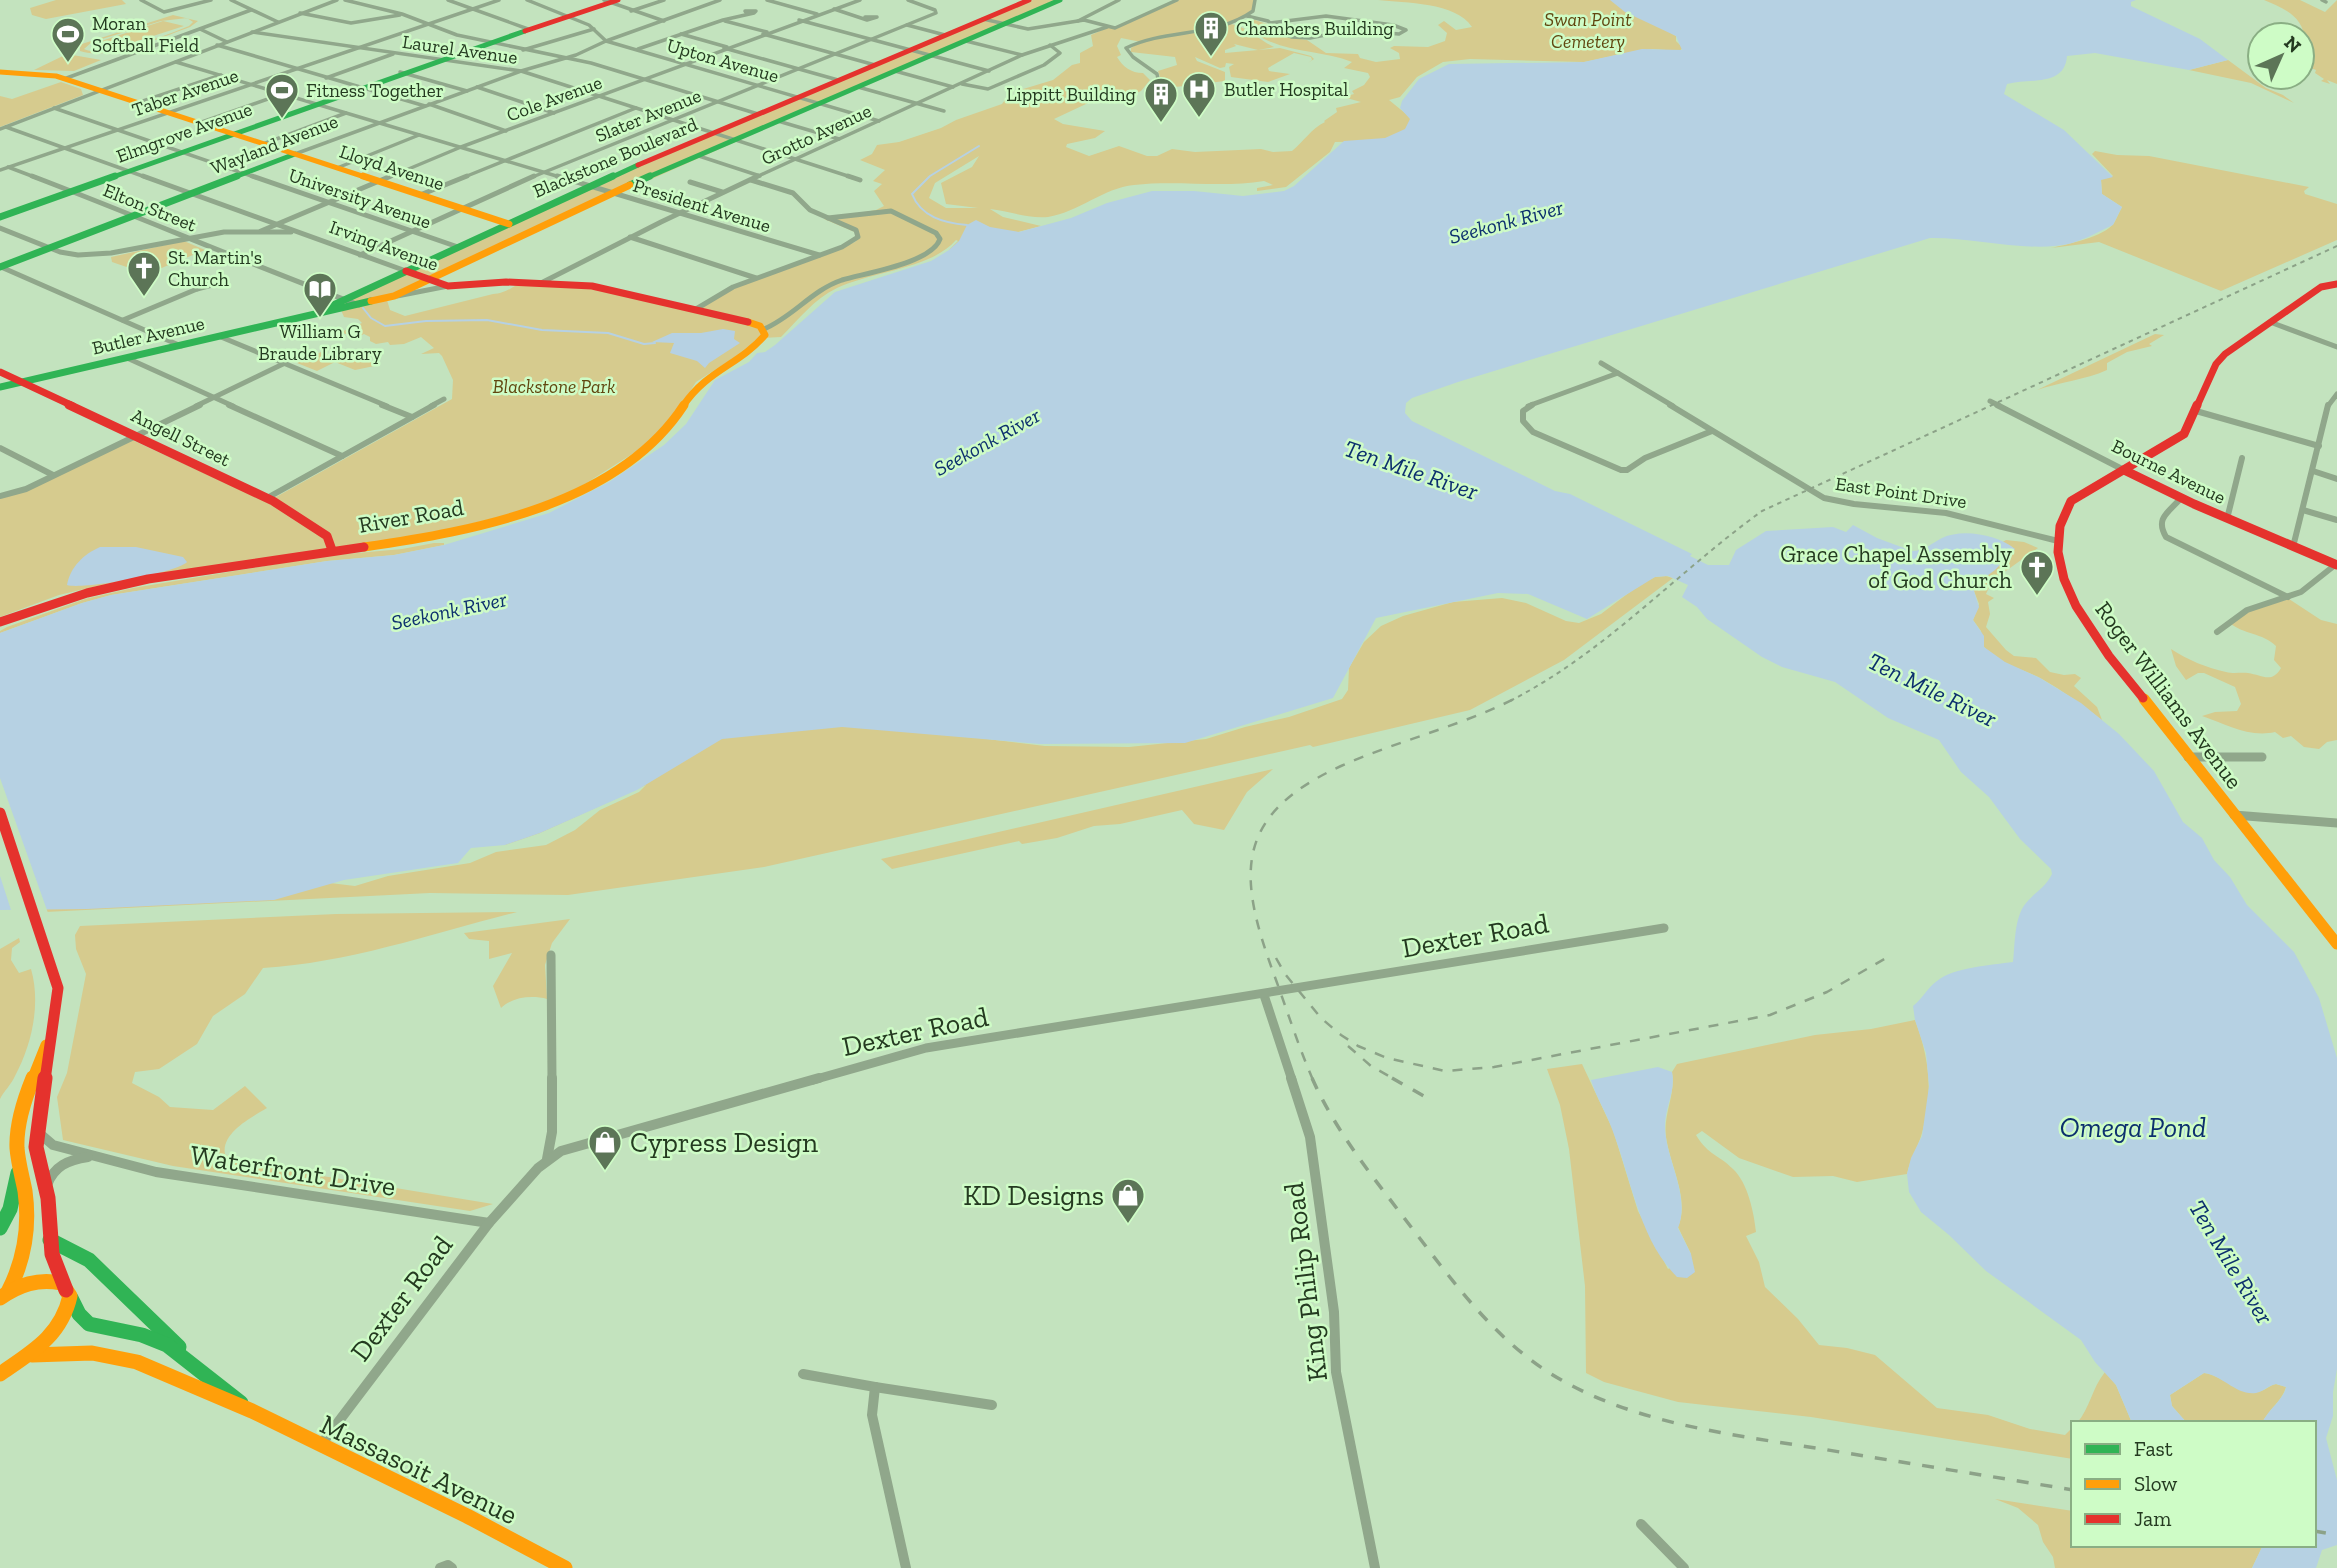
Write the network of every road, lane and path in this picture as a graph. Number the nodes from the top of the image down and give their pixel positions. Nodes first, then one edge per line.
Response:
1 (141, 0) edge
2 (211, 0) edge
3 (231, 0) edge
4 (337, 0) edge
5 (345, 0) edge
6 (448, 0) edge
7 (499, 0) edge
8 (527, 0) edge
9 (664, 0) edge
10 (720, 0) edge
11 (770, 0) edge
12 (857, 0) edge
13 (908, 0) edge
14 (1029, 0) edge
15 (1060, 0) edge
16 (1119, 0) edge
17 (1177, 0) edge
18 (1255, 0) edge
19 (610, 1) edge
20 (927, 2) edge
21 (476, 9) junction
22 (831, 9) junction
23 (251, 10) junction
24 (631, 11) junction
25 (300, 13) junction
26 (402, 14) junction
27 (747, 14) dead end
28 (817, 14) junction
29 (567, 16) junction
30 (1248, 16) junction
31 (864, 17) dead end
32 (983, 19) junction
33 (664, 20) junction
34 (723, 20) junction
35 (799, 20) junction
36 (1078, 21) junction
37 (278, 22) junction
38 (1270, 23) junction
39 (426, 24) junction
40 (1004, 24) junction
41 (907, 25) junction
42 (1107, 27) junction
43 (200, 29) junction
44 (528, 29) junction
45 (594, 29) junction
46 (252, 32) junction
47 (765, 33) junction
48 (681, 34) junction
49 (945, 35) junction
50 (872, 39) junction
51 (490, 41) junction
52 (606, 41) junction
53 (966, 41) junction
54 (227, 42) junction
55 (472, 42) junction
56 (217, 45) junction
57 (1050, 45) junction
58 (357, 47) junction
59 (726, 48) junction
60 (638, 49) junction
61 (523, 50) junction
62 (911, 50) junction
63 (393, 54) junction
64 (836, 54) junction
65 (932, 55) junction
66 (1022, 55) junction
67 (567, 58) junction
68 (439, 59) junction
69 (176, 62) junction
70 (685, 63) junction
71 (875, 65) junction
72 (297, 69) junction
73 (797, 69) junction
74 (521, 71) junction
75 (895, 71) junction
76 (989, 71) junction
77 (0, 72) edge
78 (400, 72) junction
79 (221, 75) junction
80 (326, 78) junction
81 (64, 79) junction
82 (643, 79) junction
83 (838, 80) junction
84 (251, 84) junction
85 (962, 84) junction
86 (759, 85) junction
87 (360, 87) junction
88 (477, 87) junction
89 (858, 87) junction
90 (954, 88) junction
91 (1160, 89) dead end
92 (100, 90) junction
93 (467, 91) junction
94 (282, 94) junction
95 (599, 96) junction
96 (799, 97) junction
97 (717, 102) junction
98 (137, 103) junction
99 (315, 103) junction
100 (820, 103) junction
101 (918, 104) junction
102 (427, 105) junction
103 (54, 108) junction
104 (636, 108) junction
105 (944, 111) dead end
106 (168, 112) junction
107 (346, 113) junction
108 (554, 113) junction
109 (758, 114) junction
110 (673, 120) junction
111 (779, 121) junction
112 (879, 121) junction
113 (378, 122) junction
114 (199, 123) junction
115 (3, 128) edge
116 (117, 130) junction
117 (506, 131) junction
118 (715, 133) junction
119 (232, 134) junction
120 (419, 135) junction
121 (839, 139) junction
122 (736, 140) junction
123 (264, 144) junction
124 (461, 147) junction
125 (64, 148) junction
126 (180, 152) junction
127 (295, 154) junction
128 (698, 156) junction
129 (796, 159) junction
130 (502, 160) junction
131 (8, 167) junction
132 (337, 168) junction
133 (0, 170) edge
134 (128, 171) junction
135 (543, 172) junction
136 (245, 174) junction
137 (760, 176) junction
138 (751, 180) junction
139 (860, 180) dead end
140 (379, 182) junction
141 (690, 182) dead end
142 (588, 186) junction
143 (72, 191) junction
144 (722, 192) junction
145 (612, 193) junction
146 (192, 194) junction
147 (420, 195) junction
148 (329, 203) junction
149 (462, 208) junction
150 (678, 213) junction
151 (135, 216) junction
152 (0, 217) edge
153 (828, 218) junction
154 (508, 223) junction
155 (276, 224) junction
156 (0, 228) edge
157 (261, 230) junction
158 (532, 230) junction
159 (412, 231) junction
160 (297, 232) junction
161 (189, 237) junction
162 (630, 237) junction
163 (458, 247) junction
164 (50, 249) junction
165 (360, 255) junction
166 (819, 255) junction
167 (0, 267) edge
168 (406, 271) junction
169 (756, 278) junction
170 (430, 280) junction
171 (543, 282) junction
172 (2337, 284) edge
173 (448, 286) junction
174 (197, 289) dead end
175 (394, 296) junction
176 (345, 300) junction
177 (359, 305) junction
178 (696, 309) junction
179 (304, 318) junction
180 (123, 320) junction
181 (2270, 322) junction
182 (764, 329) junction
183 (221, 337) junction
184 (181, 346) junction
185 (2337, 347) edge
186 (127, 358) junction
187 (280, 362) junction
188 (1601, 363) dead end
189 (0, 372) edge
190 (1618, 373) junction
191 (22, 382) junction
192 (0, 387) edge
193 (2337, 394) edge
194 (212, 398) junction
195 (444, 399) dead end
196 (1990, 401) dead end
197 (2196, 411) junction
198 (412, 417) junction
199 (1712, 431) junction
200 (136, 435) junction
201 (2319, 446) junction
202 (0, 448) edge
203 (342, 456) junction
204 (2242, 458) dead end
205 (2124, 470) junction
206 (2313, 471) junction
207 (53, 475) junction
208 (2337, 478) edge
209 (0, 496) edge
210 (267, 498) junction
211 (2181, 498) junction
212 (2303, 510) junction
213 (2227, 519) junction
214 (2337, 520) edge
215 (2058, 541) junction
216 (2293, 547) junction
217 (331, 550) junction
218 (2336, 565) edge
219 (2288, 597) junction
220 (0, 622) edge
221 (2217, 632) dead end
222 (2188, 757) junction
223 (2262, 757) dead end
224 (0, 814) edge
225 (2234, 815) junction
226 (2337, 823) edge
227 (1664, 928) dead end
228 (2337, 944) edge
229 (551, 955) dead end
230 (1264, 995) junction
231 (55, 1023) junction
232 (37, 1130) junction
233 (91, 1157) junction
234 (547, 1159) junction
235 (19, 1167) junction
236 (46, 1190) junction
237 (489, 1223) junction
238 (0, 1228) edge
239 (50, 1240) junction
240 (61, 1283) junction
241 (3, 1296) edge
242 (70, 1296) junction
243 (23, 1358) junction
244 (0, 1364) edge
245 (0, 1374) edge
246 (803, 1374) dead end
247 (211, 1378) junction
248 (875, 1387) junction
249 (992, 1405) dead end
250 (252, 1411) junction
251 (320, 1446) junction
252 (1641, 1524) dead end
253 (565, 1568) edge
254 (906, 1568) edge
255 (1377, 1568) edge
256 (1684, 1568) edge

1 - 2 street
3 - 23 street
4 - 25 street
5 - 26 street
6 - 21 street
7 - 21 street, Taber Avenue
8 - 29 street
9 - 24 street
10 - 33 street, Wayland Avenue
11 - 28 street
12 - 22 street, Cole Avenue
13 - 20 street, Slater Avenue
14 - 32 main road, Blackstone Boulevard
15 - 40 main road, Blackstone Boulevard
16 - 36 street
17 - 42 street
18 - 30 street
19 - 24 street
19 - 29 main road, Elmgrove Avenue
20 - 41 street, Slater Avenue
21 - 39 street, Taber Avenue
21 - 44 street
22 - 28 street, Cole Avenue
22 - 31 street
23 - 37 street
23 - 43 street
24 - 33 street
25 - 26 street
25 - 37 street
26 - 39 street
27 - 34 street
28 - 35 street, Cole Avenue
29 - 44 main road, Elmgrove Avenue
29 - 45 street
30 - 38 street
30 - 91 street
32 - 40 street
32 - 49 main road, Blackstone Boulevard
33 - 52 street, Wayland Avenue
34 - 47 street
34 - 48 street
35 - 47 street, Cole Avenue
35 - 50 street
36 - 40 street
36 - 42 street
37 - 46 street
38 - 38 street
39 - 55 street
39 - 58 street, Taber Avenue
40 - 53 main road, Blackstone Boulevard
41 - 49 street
41 - 50 street, Slater Avenue
42 - 57 street, Grotto Avenue
43 - 54 street
43 - 81 street
44 - 51 main road, Elmgrove Avenue
45 - 52 street
45 - 61 street
46 - 54 street
46 - 58 street, Laurel Avenue
47 - 59 street, Cole Avenue
47 - 64 street
48 - 59 street
48 - 60 street
49 - 62 main road, Blackstone Boulevard
50 - 62 street
50 - 64 street, Slater Avenue
51 - 55 main road, Elmgrove Avenue
51 - 61 street
52 - 60 street, Upton Avenue
52 - 67 street, Wayland Avenue
53 - 65 main road, Blackstone Boulevard
53 - 66 street
54 - 56 street
55 - 68 main road, Elmgrove Avenue
56 - 69 street
56 - 72 street
57 - 66 street, Grotto Avenue
57 - 85 street
58 - 63 street, Laurel Avenue
58 - 72 street, Taber Avenue
59 - 70 street, Cole Avenue
59 - 73 street
60 - 70 street, Upton Avenue
61 - 67 street
62 - 65 street
62 - 71 main road, Blackstone Boulevard
63 - 68 street, Laurel Avenue
63 - 80 street
64 - 71 street
64 - 73 street, Slater Avenue
65 - 75 main road, Blackstone Boulevard
65 - 76 street
66 - 76 street, Grotto Avenue
67 - 74 street, Wayland Avenue
67 - 82 street
68 - 74 street, Laurel Avenue
68 - 78 main road, Elmgrove Avenue
69 - 79 street, President Avenue
69 - 92 street
70 - 82 street, Cole Avenue
70 - 86 street, Upton Avenue
71 - 83 main road, Blackstone Boulevard
72 - 80 street
72 - 84 street, Taber Avenue
73 - 83 street
73 - 86 street, Slater Avenue
74 - 88 street, Wayland Avenue
74 - 95 street, Laurel Avenue
75 - 89 main road, Blackstone Boulevard
75 - 90 street
76 - 85 street, Grotto Avenue
77 - 81 main road, Lloyd Avenue
78 - 87 main road, Elmgrove Avenue
78 - 93 street
79 - 84 street, President Avenue
79 - 98 street
80 - 87 street
81 - 92 main road, Lloyd Avenue
82 - 95 street, Cole Avenue
82 - 97 street
83 - 96 main road, Blackstone Boulevard
84 - 94 street, President Avenue
84 - 106 street, Taber Avenue
85 - 90 street, Grotto Avenue
86 - 96 street, Upton Avenue
86 - 97 street, Slater Avenue
87 - 99 main road, Elmgrove Avenue
87 - 102 street
88 - 93 street, Wayland Avenue
88 - 108 street
89 - 100 main road, Blackstone Boulevard
89 - 101 street
90 - 101 street, Grotto Avenue
92 - 98 main road, Lloyd Avenue
92 - 103 street
93 - 102 street, Wayland Avenue
94 - 99 street, President Avenue
94 - 114 street
95 - 104 street, Laurel Avenue
95 - 108 street, Cole Avenue
96 - 100 street, Upton Avenue
96 - 109 main road, Blackstone Boulevard
97 - 109 street
97 - 110 street, Slater Avenue
98 - 106 main road, Lloyd Avenue
99 - 107 street, President Avenue
99 - 119 main road, Elmgrove Avenue
100 - 111 main road, Blackstone Boulevard
100 - 112 street, Upton Avenue
101 - 105 street
101 - 112 street, Grotto Avenue
102 - 113 street, Wayland Avenue
102 - 117 street
103 - 115 street
103 - 116 street, University Avenue
104 - 110 street, Laurel Avenue
104 - 130 street
106 - 114 main road, Lloyd Avenue
106 - 116 street, Taber Avenue
107 - 113 street, President Avenue
107 - 123 street
108 - 117 street, Cole Avenue
109 - 118 main road, Blackstone Boulevard
110 - 118 street, Laurel Avenue
110 - 135 street, Slater Avenue
111 - 121 street
111 - 122 main road, Blackstone Boulevard
112 - 121 street, Grotto Avenue
113 - 120 street, President Avenue
113 - 127 street, Wayland Avenue
114 - 119 main road, Lloyd Avenue
115 - 125 street, Irving Avenue
116 - 125 street, Taber Avenue
116 - 126 street, University Avenue
117 - 124 street, Cole Avenue
118 - 122 street, Laurel Avenue
118 - 142 main road, Blackstone Boulevard
119 - 123 main road, Lloyd Avenue
119 - 126 main road, Elmgrove Avenue
120 - 124 street, President Avenue
120 - 132 street
121 - 129 street, Grotto Avenue
122 - 128 main road, Blackstone Boulevard
122 - 129 street, Laurel Avenue
123 - 127 main road, Lloyd Avenue
124 - 130 street, President Avenue
124 - 140 street, Cole Avenue
125 - 131 street, Taber Avenue
125 - 134 street, Irving Avenue
126 - 134 main road, Elmgrove Avenue
126 - 136 street, University Avenue
127 - 132 main road, Lloyd Avenue
127 - 136 main road, Wayland Avenue
128 - 137 street
128 - 145 main road, Blackstone Boulevard
129 - 137 street, Grotto Avenue
129 - 139 street, Laurel Avenue
130 - 135 street, President Avenue
130 - 147 street
131 - 133 street, Taber Avenue
131 - 143 street, Elton Street
132 - 140 main road, Lloyd Avenue
134 - 143 main road, Elmgrove Avenue
134 - 146 street, Irving Avenue
135 - 142 street, President Avenue
135 - 149 street, Slater Avenue
136 - 146 main road, Wayland Avenue
136 - 148 street, University Avenue
137 - 138 street, Grotto Avenue
138 - 144 street, Grotto Avenue
138 - 153 street
140 - 147 main road, Lloyd Avenue
140 - 148 street, Cole Avenue
141 - 144 street
142 - 145 street, President Avenue
142 - 154 main road, Blackstone Boulevard
143 - 151 street, Elton Street
143 - 152 main road, Elmgrove Avenue
144 - 150 street, Grotto Avenue
145 - 150 street, President Avenue
145 - 158 main road, Blackstone Boulevard
146 - 151 main road, Wayland Avenue
146 - 155 street, Irving Avenue
147 - 149 main road, Lloyd Avenue
148 - 155 street, Cole Avenue
148 - 159 street, University Avenue
149 - 154 main road, Lloyd Avenue
149 - 159 street, Slater Avenue
150 - 162 street, Grotto Avenue
150 - 166 street, President Avenue
151 - 161 street, Elton Street
151 - 164 main road, Wayland Avenue
153 - 166 street
153 - 182 street
154 - 158 main road, Lloyd Avenue
154 - 163 main road, Blackstone Boulevard
155 - 157 street, Cole Avenue
155 - 160 street, Irving Avenue
156 - 164 street
157 - 160 street
157 - 161 street
158 - 170 main road, Blackstone Boulevard
159 - 163 street, University Avenue
159 - 165 street, Slater Avenue
160 - 165 street, Irving Avenue
161 - 164 street
161 - 176 street, Elton Street
162 - 169 street
162 - 171 street, Grotto Avenue
163 - 168 main road, Blackstone Boulevard
164 - 167 main road, Wayland Avenue
165 - 168 street, Irving Avenue
166 - 169 street
167 - 180 street
168 - 170 main road, Irving Avenue
168 - 176 main road, Blackstone Boulevard
169 - 178 street
170 - 173 main road, Irving Avenue
170 - 175 main road, Blackstone Boulevard
171 - 173 main road, Irving Avenue
171 - 178 main road, Irving Avenue
172 - 181 main road, Roger Williams Avenue
173 - 175 street, Blackstone Boulevard
174 - 180 street
175 - 177 main road, Blackstone Boulevard
176 - 177 street, Elton Street
176 - 179 main road, Blackstone Boulevard
177 - 179 main road, Blackstone Boulevard
178 - 182 main road, Irving Avenue
179 - 183 main road, Butler Avenue
180 - 184 street
181 - 185 street
181 - 197 main road, Roger Williams Avenue
182 - 217 main road, River Road
183 - 184 main road, Butler Avenue
183 - 187 street
184 - 186 main road, Butler Avenue
186 - 191 main road, Butler Avenue
186 - 194 street
187 - 194 street
187 - 198 street
188 - 190 street, East Point Drive
189 - 191 main road, Angell Street
190 - 199 street, East Point Drive
190 - 199 street
191 - 192 main road, Butler Avenue
191 - 200 main road, Angell Street
193 - 201 street
194 - 200 street
194 - 203 street
195 - 198 street
196 - 205 street, Bourne Avenue
197 - 201 street
197 - 205 main road, Roger Williams Avenue
198 - 203 street
199 - 215 street, East Point Drive
200 - 207 street
200 - 210 main road, Angell Street
201 - 206 street
202 - 207 street
203 - 210 street
204 - 213 street
205 - 211 main road, Bourne Avenue
205 - 215 main road, Roger Williams Avenue
206 - 208 street
206 - 212 street
207 - 209 street
210 - 217 main road, Angell Street
211 - 213 main road, Bourne Avenue
211 - 219 street
212 - 214 street
212 - 216 street
213 - 216 main road, Bourne Avenue
215 - 222 main road, Roger Williams Avenue
216 - 218 main road, Bourne Avenue
217 - 220 main road, River Road
218 - 219 street
219 - 221 street
222 - 223 street
222 - 225 main road, Roger Williams Avenue
224 - 231 main road
225 - 226 street
225 - 228 main road, Roger Williams Avenue
227 - 230 street, Dexter Road
229 - 234 street
230 - 234 street, Dexter Road
230 - 255 street, King Philip Road
231 - 232 main road
231 - 235 main road
232 - 233 street, Waterfront Drive
232 - 236 main road
233 - 236 street, Waterfront Drive
233 - 237 street, Waterfront Drive
234 - 237 street, Dexter Road
235 - 238 main road
235 - 241 main road
236 - 239 main road
237 - 251 street, Dexter Road
239 - 240 main road
239 - 247 main road
240 - 241 main road
240 - 242 main road, Massasoit Avenue
242 - 243 main road
242 - 247 main road, Massasoit Avenue
243 - 244 main road
243 - 245 main road
243 - 250 main road, Massasoit Avenue
246 - 248 street
247 - 250 main road, Massasoit Avenue
248 - 249 street
248 - 254 street
250 - 251 main road, Massasoit Avenue
251 - 253 main road, Massasoit Avenue
252 - 256 street

